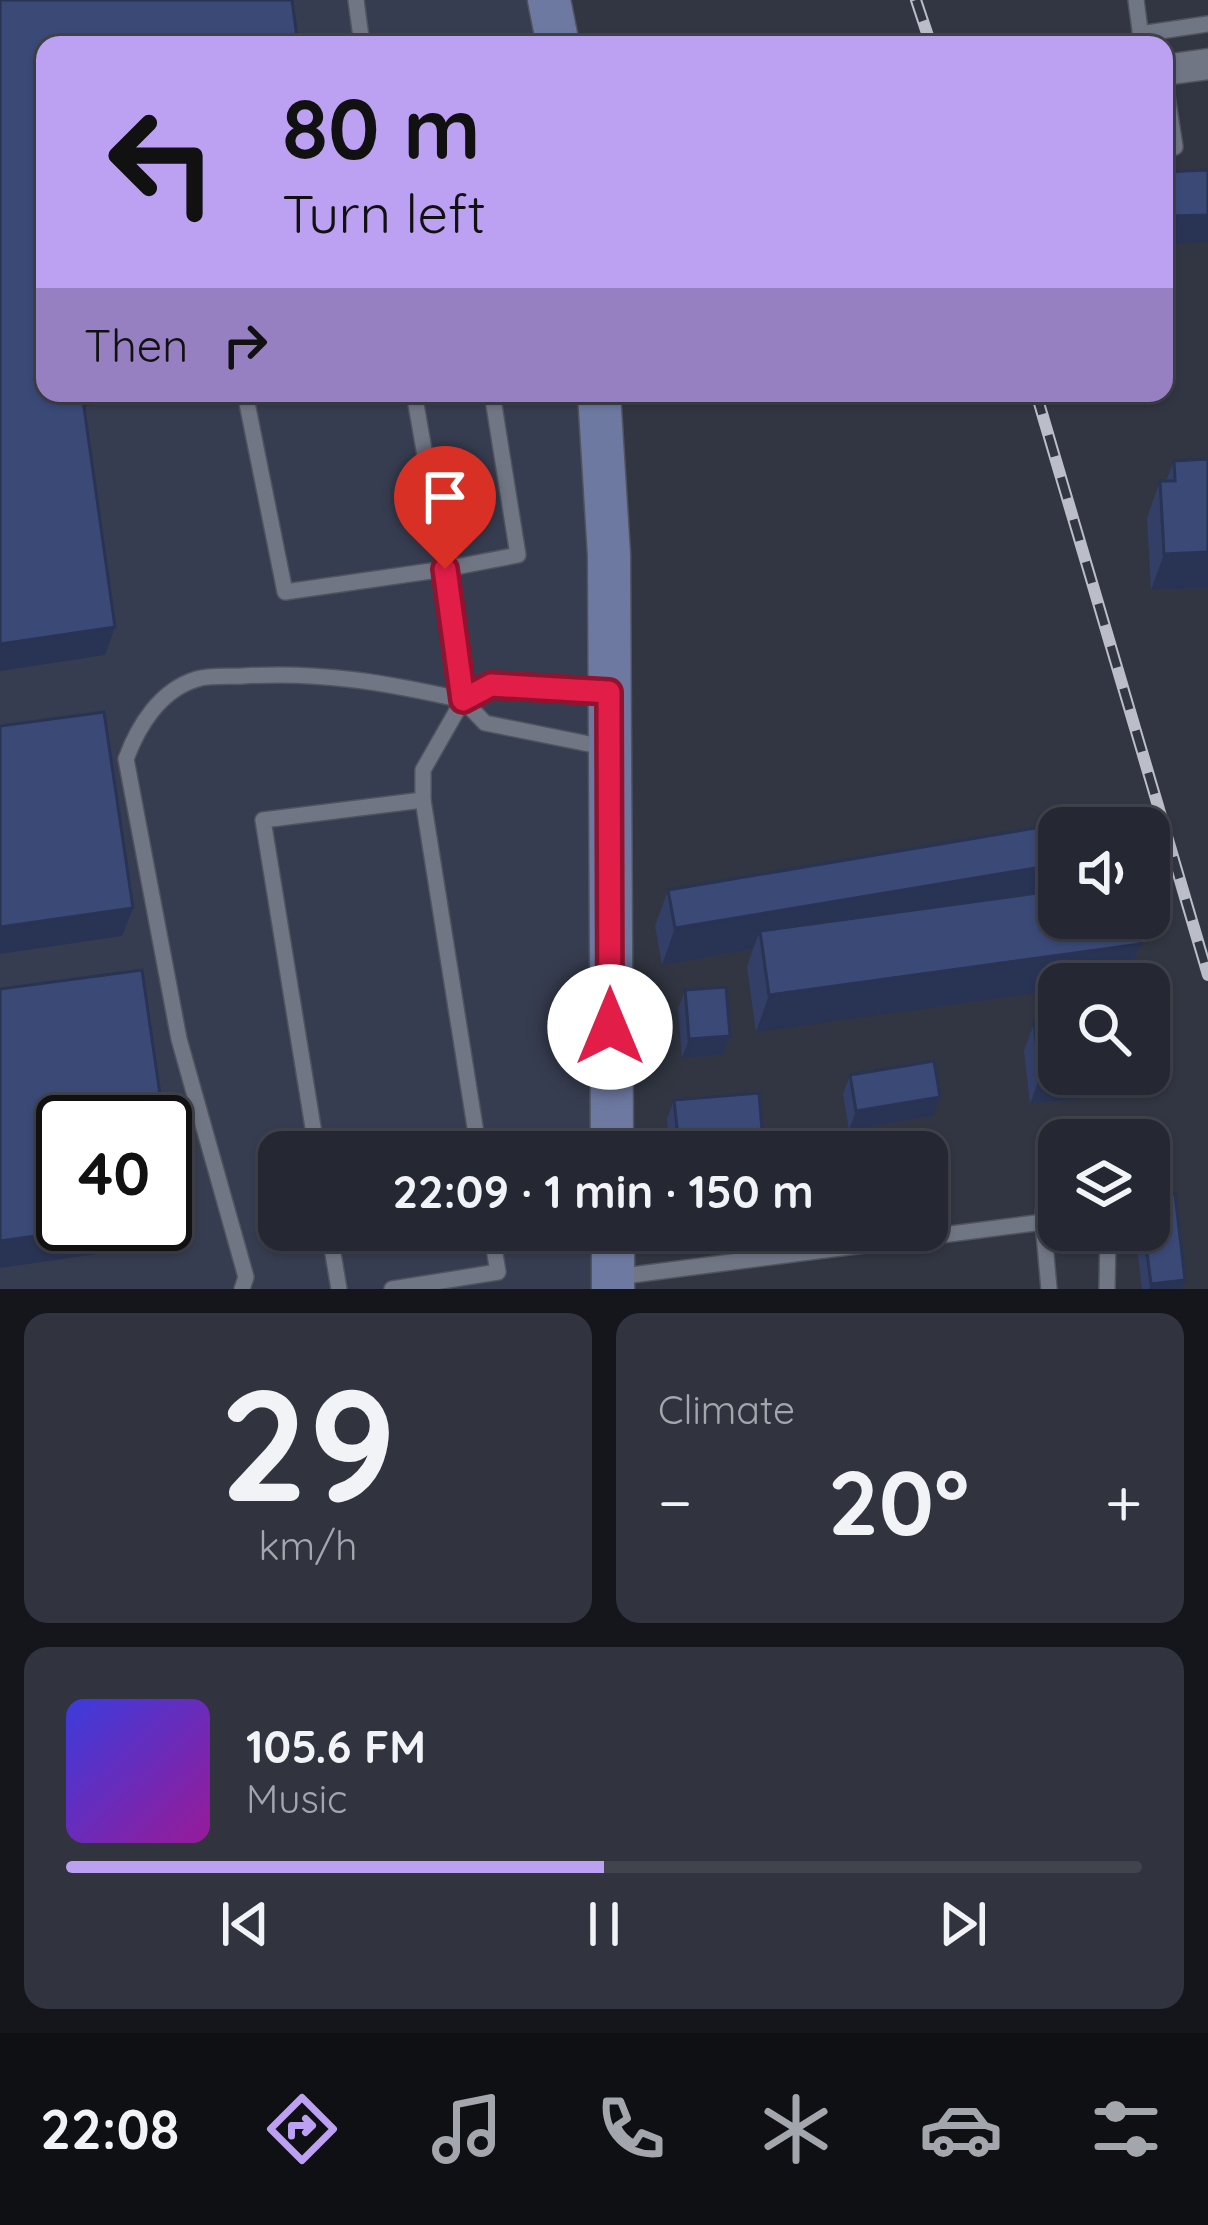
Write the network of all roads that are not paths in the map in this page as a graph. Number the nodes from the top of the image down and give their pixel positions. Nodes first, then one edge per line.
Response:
1 (356, 0) edge
2 (549, 0) edge
3 (1136, 0) edge
4 (1208, 24) edge
5 (361, 36) edge
6 (556, 36) edge
7 (1140, 36) edge
8 (1158, 36) edge
9 (1208, 64) edge
10 (1173, 72) edge
11 (247, 402) edge
12 (416, 402) edge
13 (493, 402) edge
14 (599, 402) edge
15 (445, 569) junction
16 (609, 692) junction
17 (463, 700) junction
18 (609, 748) junction
19 (422, 800) junction
20 (314, 1131) edge
21 (475, 1131) edge
22 (612, 1131) edge
23 (1038, 1222) edge
24 (333, 1251) edge
25 (494, 1251) edge
26 (613, 1251) edge
27 (1045, 1251) edge
28 (1108, 1251) edge
29 (613, 1283) edge
30 (242, 1289) edge
31 (339, 1289) edge
32 (392, 1289) edge
33 (1048, 1289) edge
34 (1107, 1289) edge

1 - 5 lane
2 - 6 street
3 - 7 lane
4 - 8 lane
9 - 10 street
11 - 15 lane
12 - 15 lane
13 - 15 lane
14 - 16 street
15 - 17 lane
16 - 17 lane
16 - 18 street
17 - 18 lane
17 - 19 lane
17 - 30 lane
18 - 22 street
19 - 20 lane
19 - 21 lane
23 - 29 lane
24 - 31 lane
25 - 32 lane
26 - 29 street
27 - 33 lane
28 - 34 lane

